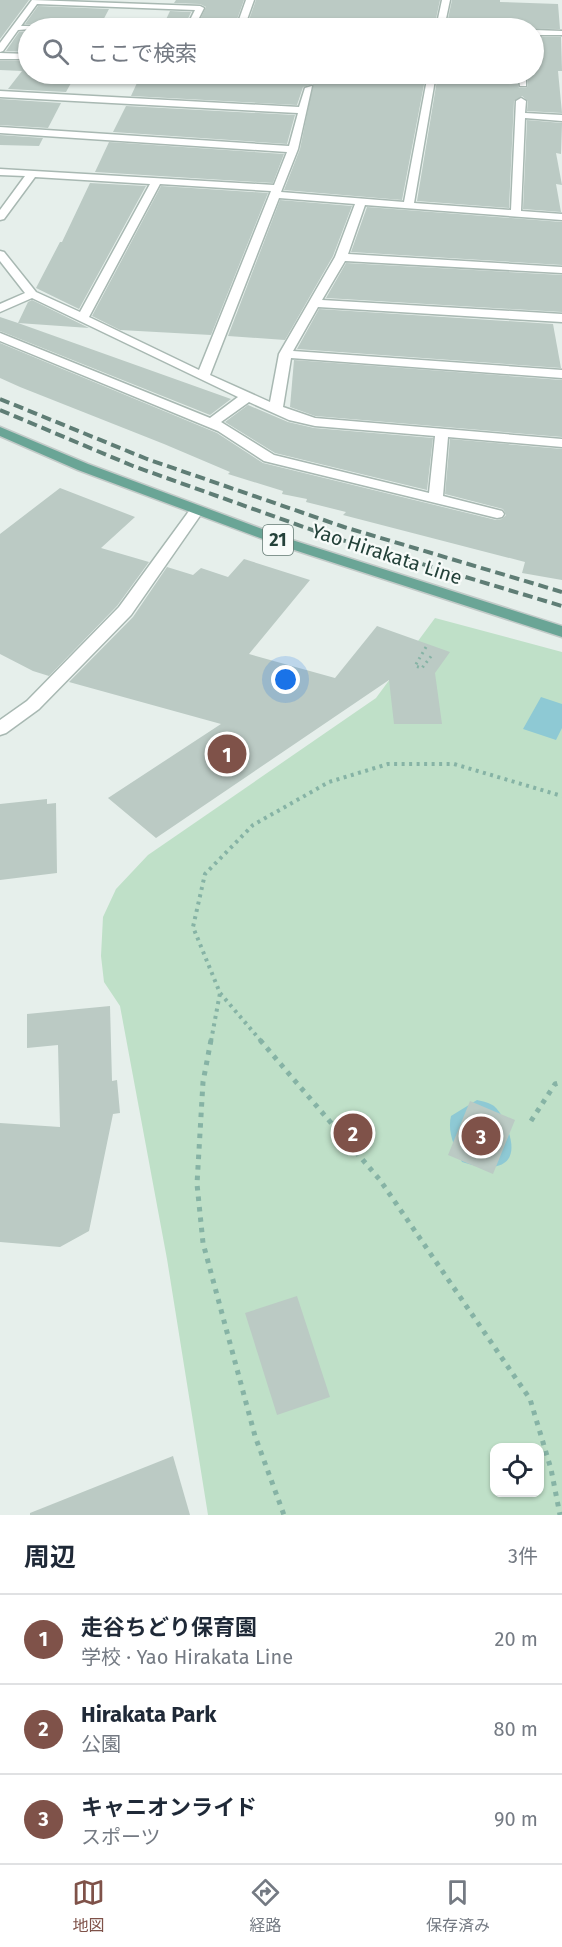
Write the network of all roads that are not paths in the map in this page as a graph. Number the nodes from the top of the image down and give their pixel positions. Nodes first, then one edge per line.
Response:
1 (250, 0) edge
2 (446, 0) edge
3 (35, 1) edge
4 (23, 18) edge
5 (195, 18) edge
6 (244, 18) edge
7 (442, 18) edge
8 (18, 25) edge
9 (16, 28) joint
10 (544, 32) edge
11 (562, 33) edge
12 (0, 49) edge
13 (0, 56) edge
14 (18, 57) edge
15 (430, 84) edge
16 (309, 88) dead end
17 (0, 94) edge
18 (521, 101) dead end
19 (303, 110) junction
20 (520, 116) junction
21 (562, 118) edge
22 (0, 130) edge
23 (293, 148) junction
24 (0, 172) edge
25 (32, 174) junction
26 (156, 182) junction
27 (276, 191) junction
28 (361, 202) junction
29 (408, 207) junction
30 (516, 214) junction
31 (562, 217) edge
32 (0, 218) edge
33 (341, 257) junction
34 (3, 261) edge
35 (562, 270) edge
36 (32, 294) junction
37 (313, 303) junction
38 (0, 308) edge
39 (562, 318) edge
40 (82, 320) junction
41 (0, 337) edge
42 (285, 354) junction
43 (562, 374) edge
44 (203, 377) junction
45 (248, 396) junction
46 (276, 408) junction
47 (212, 423) junction
48 (0, 431) edge
49 (442, 433) junction
50 (562, 443) edge
51 (436, 499) junction
52 (196, 510) junction
53 (497, 514) dead end
54 (562, 632) edge
55 (0, 729) edge

1 - 6 street
2 - 7 street
3 - 4 street
3 - 5 street
8 - 9 street
9 - 12 street
10 - 11 street
13 - 14 street
15 - 29 street
16 - 19 street
17 - 19 street
18 - 20 street
19 - 23 street
20 - 21 street
20 - 30 street
22 - 23 street
23 - 27 street
24 - 25 street
25 - 26 street
25 - 32 street
26 - 27 street
26 - 40 street
27 - 28 street
27 - 44 street
28 - 29 street
28 - 33 street
29 - 30 street
30 - 31 street
33 - 35 street
33 - 37 street
34 - 36 street
36 - 38 street
36 - 40 street
37 - 39 street
37 - 42 street
40 - 44 street
41 - 47 street
42 - 43 street
42 - 46 street
44 - 45 street
45 - 46 street
45 - 47 street
46 - 49 street
47 - 51 street
48 - 52 main road, Yao Hirakata Line / 21
49 - 50 street
49 - 51 street
51 - 53 street
52 - 54 main road, Yao Hirakata Line / 21
52 - 55 street

